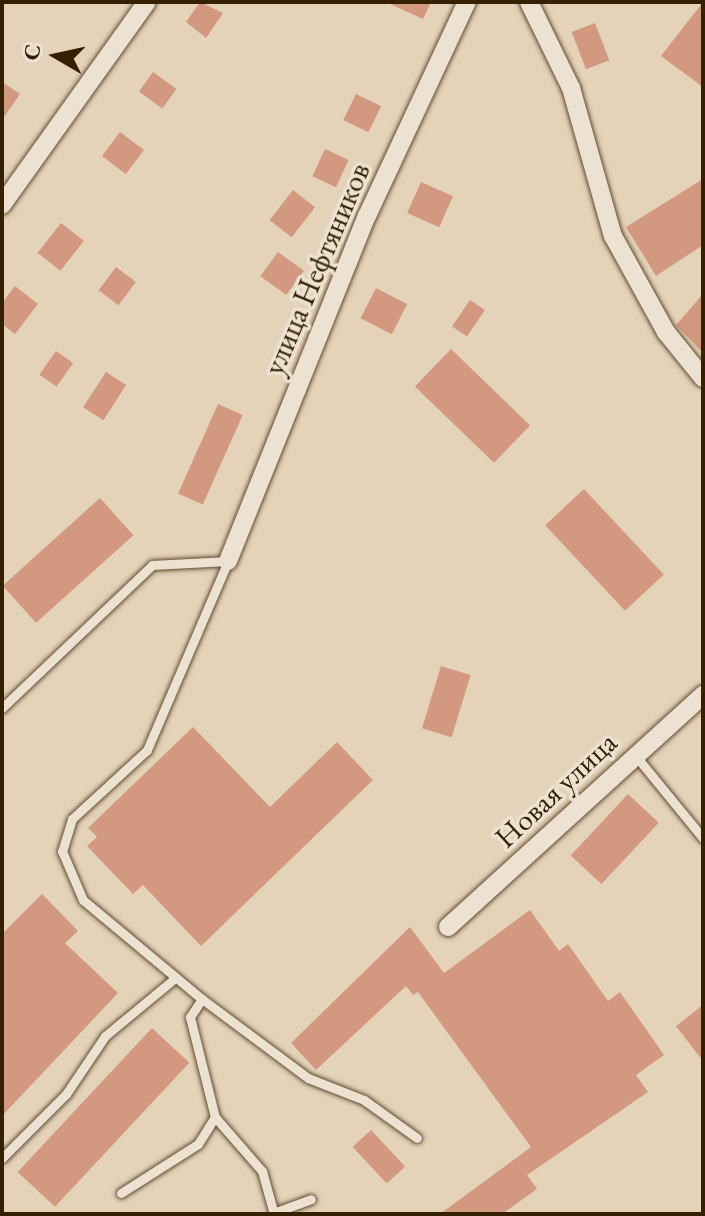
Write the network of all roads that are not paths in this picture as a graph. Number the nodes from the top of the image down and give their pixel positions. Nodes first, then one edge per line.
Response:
1 (147, 2) edge
2 (467, 2) edge
3 (529, 2) edge
4 (2, 205) edge
5 (703, 378) edge
6 (228, 561) junction
7 (703, 695) edge
8 (2, 708) edge
9 (635, 755) junction
10 (703, 838) edge
11 (448, 927) dead end
12 (175, 978) junction
13 (202, 999) junction
14 (215, 1117) junction
15 (417, 1138) dead end
16 (2, 1158) edge
17 (121, 1193) dead end
18 (311, 1199) dead end
19 (275, 1213) edge

1 - 4 street
2 - 6 street, улица Нефтяников
3 - 5 street
6 - 8 lane
6 - 12 lane
7 - 9 street, Новая улица
9 - 10 lane
9 - 11 street, Новая улица
12 - 13 lane
12 - 16 lane
13 - 14 lane
13 - 15 lane
14 - 17 lane
14 - 19 lane
18 - 19 lane

